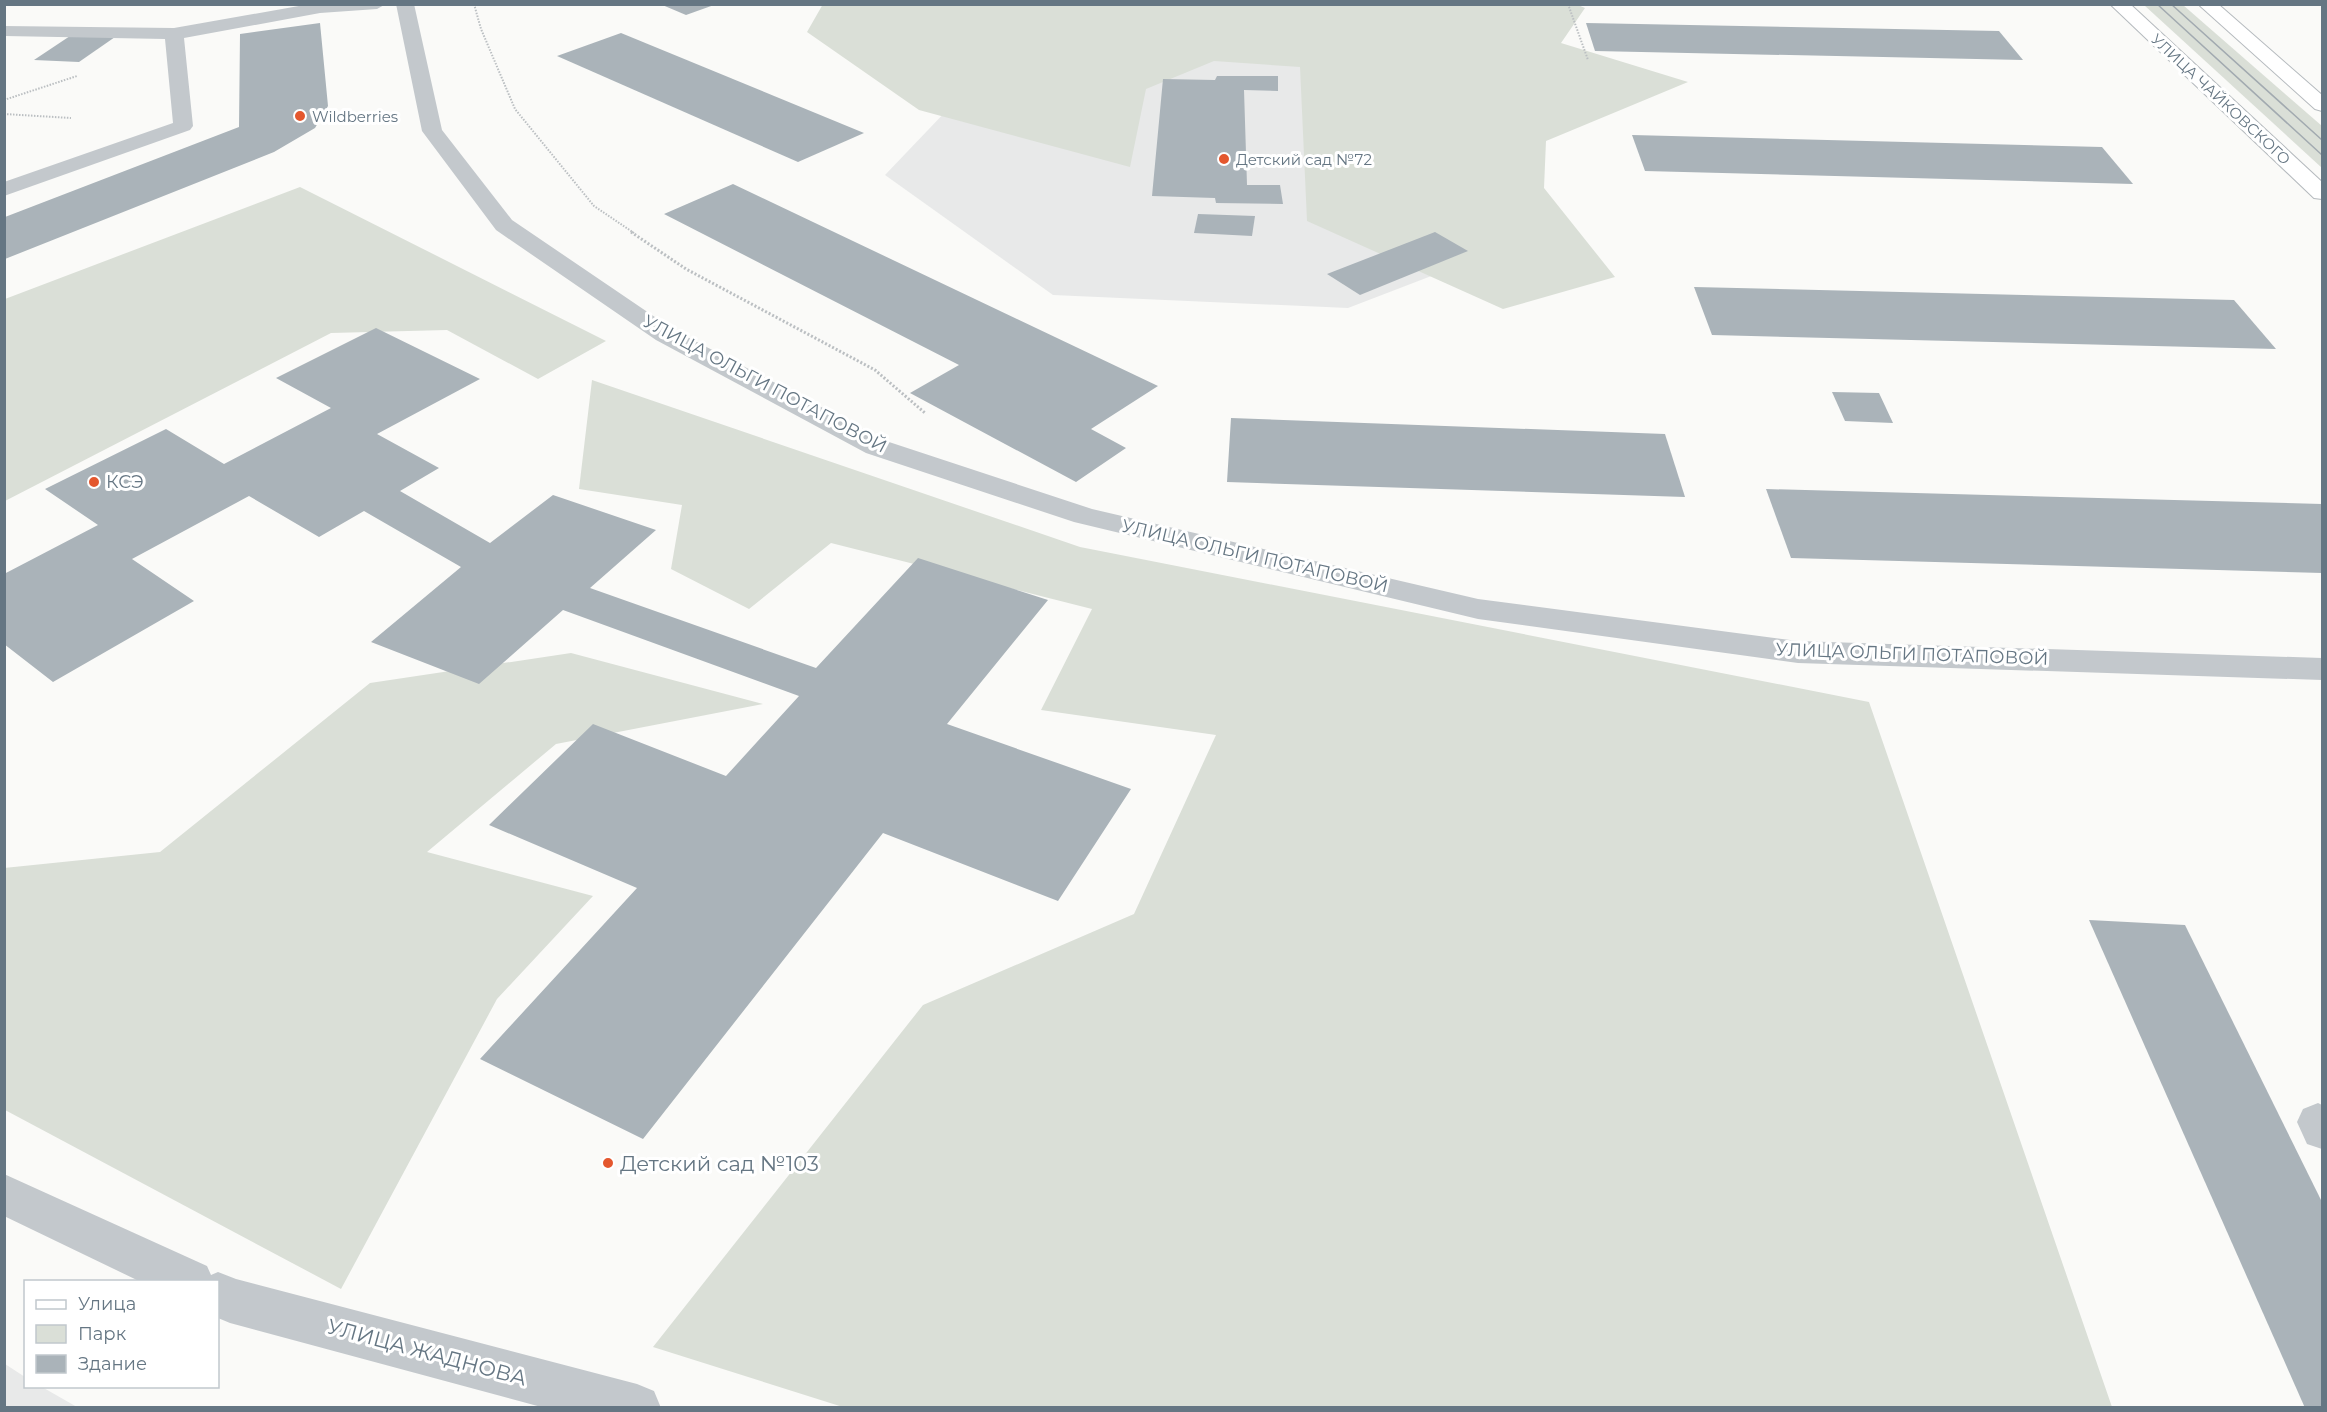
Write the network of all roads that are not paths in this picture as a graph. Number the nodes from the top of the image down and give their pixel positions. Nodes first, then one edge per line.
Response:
1 (377, 4) edge
2 (405, 4) edge
3 (2119, 4) edge
4 (2206, 4) edge
5 (5, 31) edge
6 (174, 34) junction
7 (2322, 105) edge
8 (4, 190) edge
9 (2322, 193) edge
10 (2322, 669) edge
11 (4, 1194) edge
12 (189, 1280) edge
13 (219, 1294) edge
14 (637, 1407) edge

1 - 6 street
2 - 10 street, УЛИЦА ОЛЬГИ ПОТАПОВОЙ
3 - 9 main road, УЛИЦА ЧАЙКОВСКОГО
4 - 7 main road
5 - 6 street
6 - 8 street
11 - 12 street
13 - 14 street, УЛИЦА ЖАДНОВА

